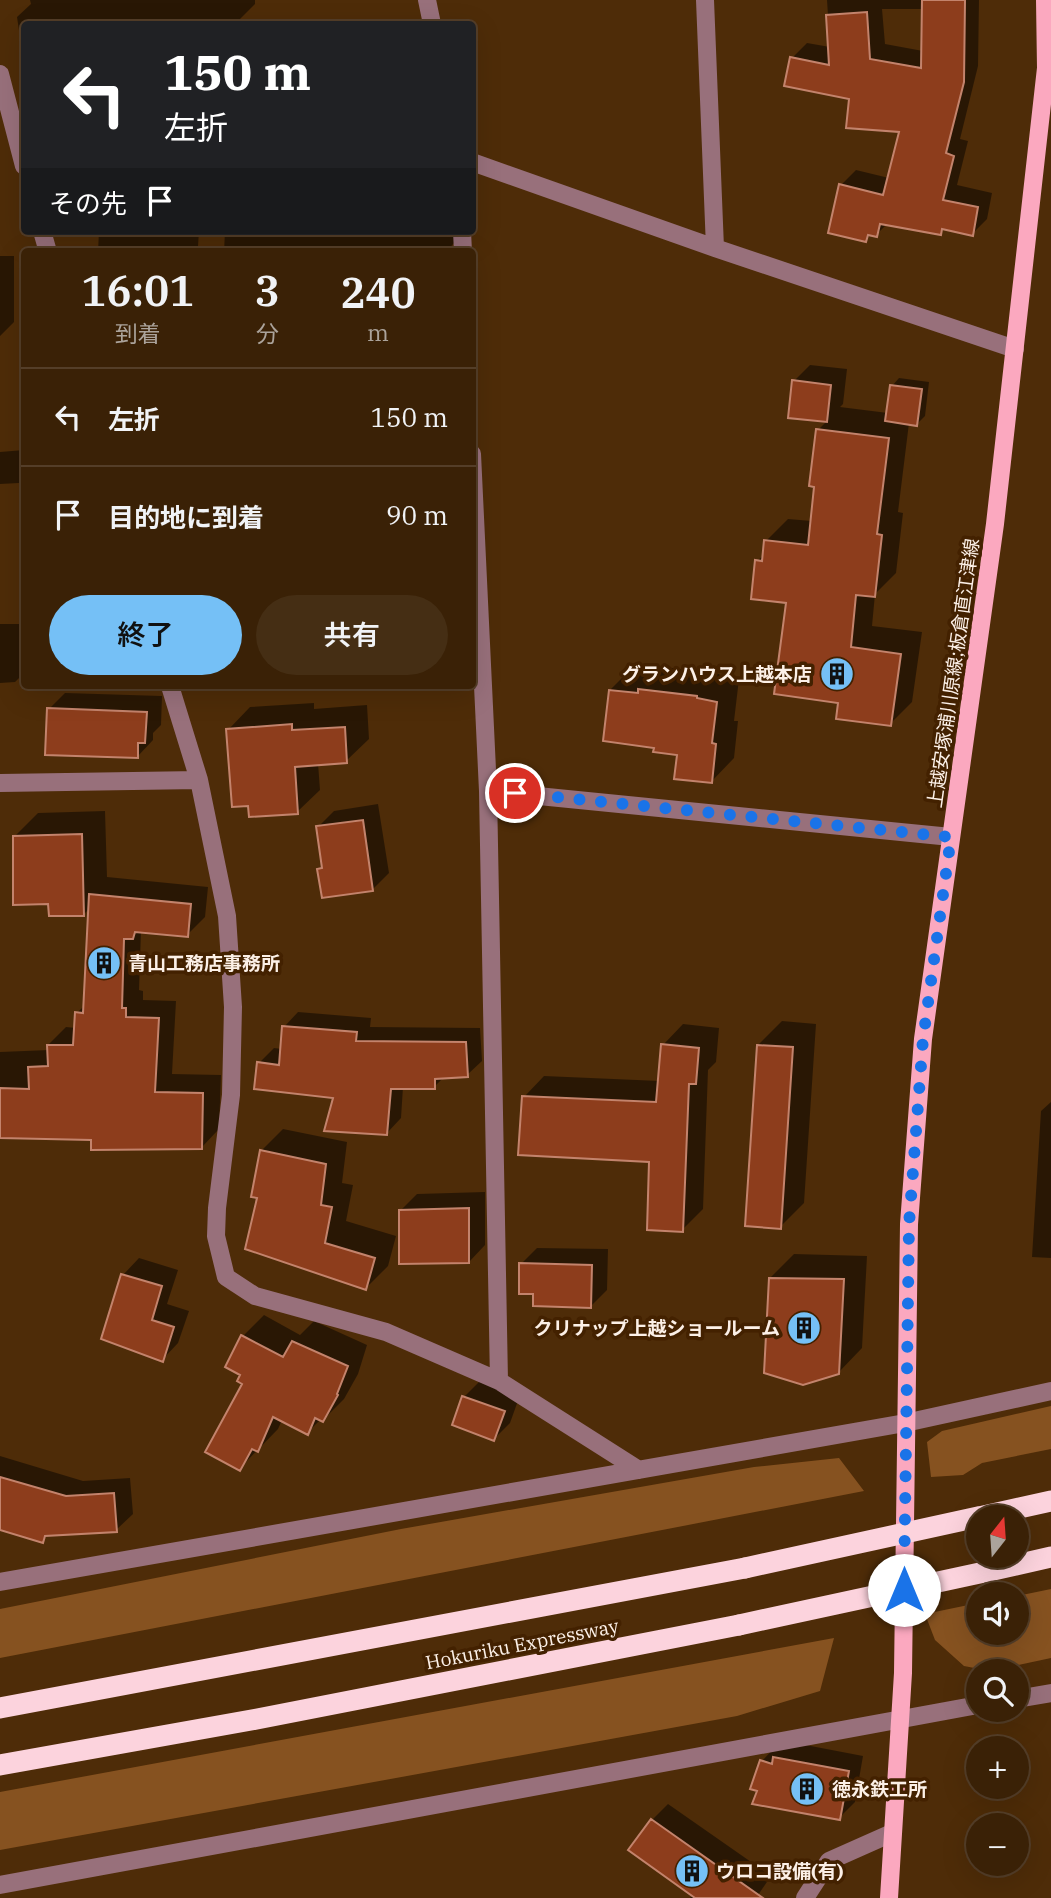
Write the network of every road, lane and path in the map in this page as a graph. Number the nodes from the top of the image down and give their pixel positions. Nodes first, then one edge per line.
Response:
1 (428, 0) edge
2 (705, 0) edge
3 (1045, 0) edge
4 (432, 21) edge
5 (1049, 68) edge
6 (0, 74) edge
7 (21, 154) edge
8 (476, 163) edge
9 (715, 248) junction
10 (1015, 349) junction
11 (476, 538) edge
12 (171, 689) edge
13 (199, 780) junction
14 (0, 783) edge
15 (488, 791) junction
16 (951, 837) junction
17 (499, 1381) junction
18 (1051, 1391) edge
19 (905, 1423) junction
20 (639, 1470) junction
21 (1051, 1501) edge
22 (1029, 1506) edge
23 (966, 1520) edge
24 (1051, 1558) edge
25 (0, 1582) edge
26 (1051, 1693) edge
27 (1029, 1697) edge
28 (966, 1707) edge
29 (0, 1708) edge
30 (900, 1718) junction
31 (0, 1765) edge
32 (892, 1833) junction
33 (0, 1885) edge
34 (805, 1898) edge
35 (889, 1898) edge

1 - 4 street
2 - 9 street
3 - 5 main road, 上越安塚浦川原線;板倉直江津線
5 - 10 main road, 上越安塚浦川原線;板倉直江津線
6 - 7 street
8 - 9 street
9 - 10 street
10 - 16 main road, 上越安塚浦川原線;板倉直江津線
11 - 15 street
12 - 13 street
13 - 14 street
13 - 17 street
15 - 16 street
15 - 17 street
16 - 19 main road, 上越安塚浦川原線;板倉直江津線
17 - 20 street
18 - 19 street
19 - 20 street
19 - 30 main road, 上越安塚浦川原線;板倉直江津線
20 - 25 street
21 - 22 highway, Hokuriku Expressway
23 - 29 highway, Hokuriku Expressway, bridge
24 - 31 highway, Hokuriku Expressway, bridge
26 - 27 street
28 - 30 street
30 - 32 main road, 上越安塚浦川原線;板倉直江津線
30 - 33 street
32 - 34 street
32 - 35 main road, 上越安塚浦川原線;板倉直江津線

